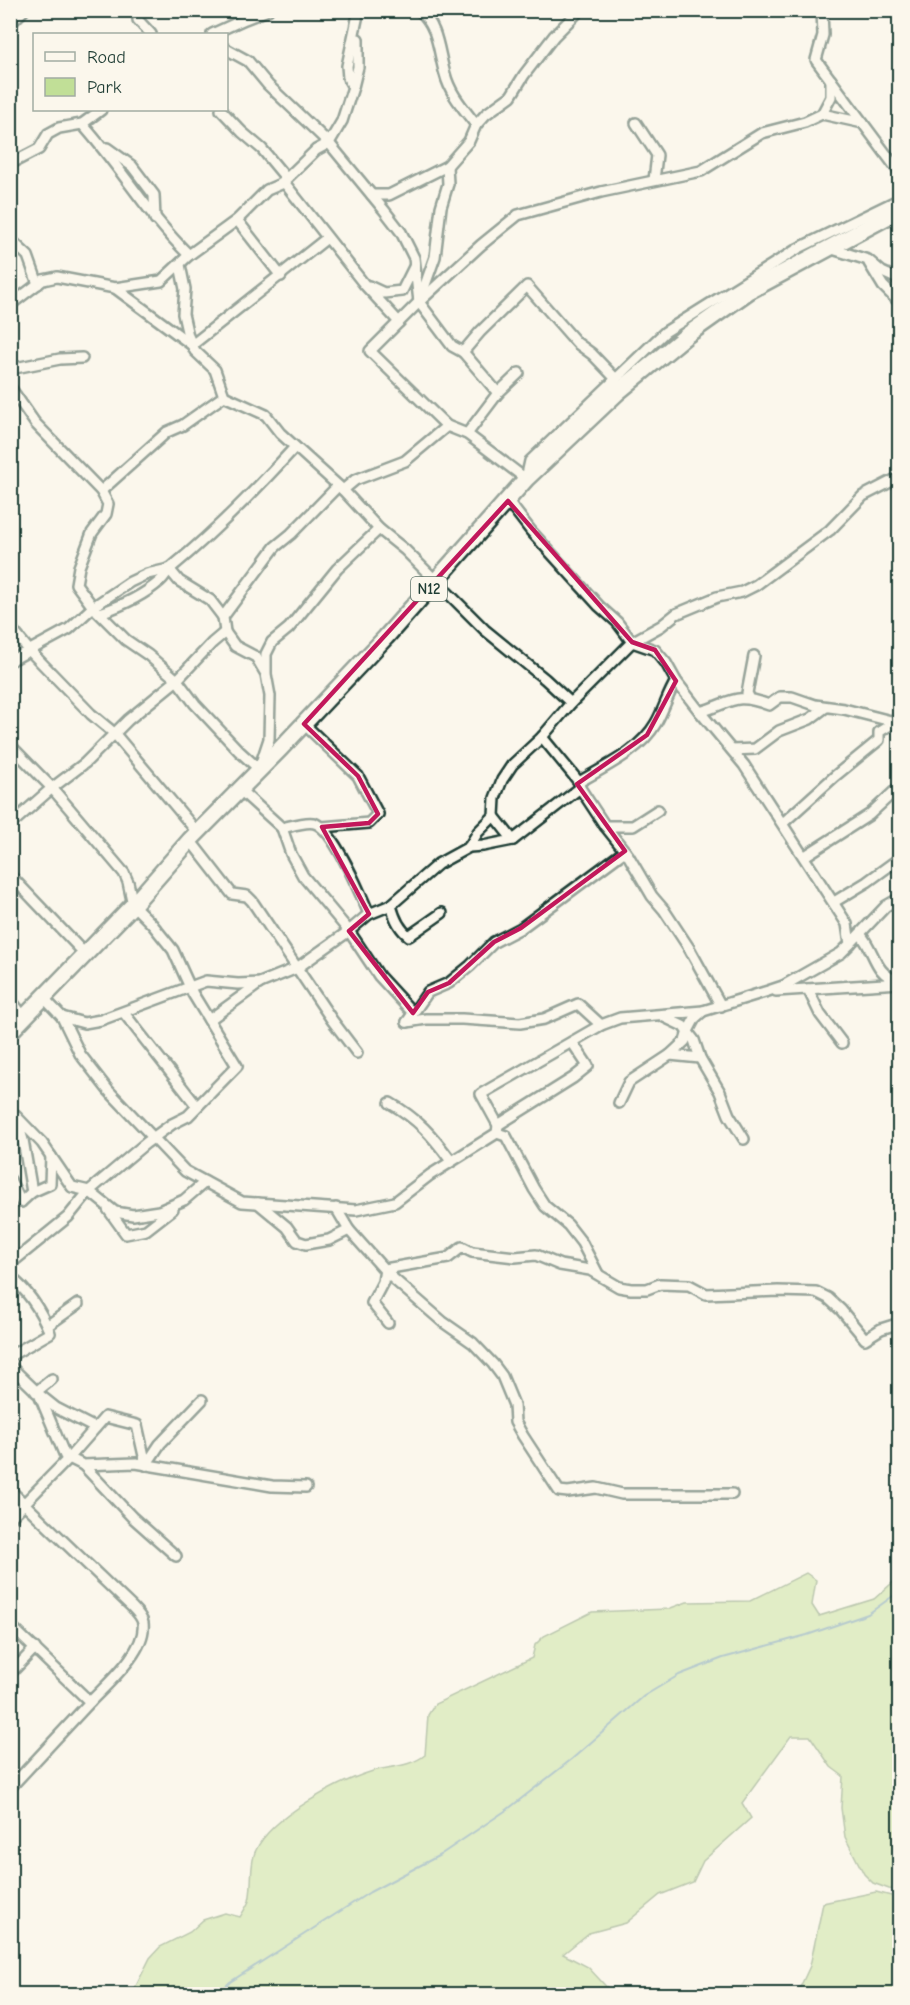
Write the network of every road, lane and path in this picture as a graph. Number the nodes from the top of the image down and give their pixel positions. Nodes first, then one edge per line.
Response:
1 (24, 10) edge
2 (138, 10) edge
3 (268, 10) edge
4 (360, 10) edge
5 (418, 10) edge
6 (580, 10) edge
7 (822, 10) edge
8 (10, 24) edge
9 (150, 33) edge
10 (214, 33) edge
11 (228, 50) edge
12 (831, 80) junction
13 (100, 111) edge
14 (222, 111) edge
15 (822, 114) junction
16 (636, 123) dead end
17 (863, 123) junction
18 (82, 124) junction
19 (476, 125) junction
20 (329, 143) junction
21 (10, 164) edge
22 (447, 166) junction
23 (900, 173) edge
24 (285, 180) junction
25 (654, 180) junction
26 (372, 195) junction
27 (389, 195) junction
28 (900, 199) edge
29 (384, 210) junction
30 (900, 210) edge
31 (237, 220) junction
32 (327, 238) junction
33 (10, 239) edge
34 (827, 248) junction
35 (189, 255) junction
36 (868, 260) junction
37 (180, 265) junction
38 (415, 267) junction
39 (281, 276) junction
40 (900, 280) edge
41 (38, 284) junction
42 (364, 284) junction
43 (115, 288) junction
44 (419, 302) junction
45 (900, 303) edge
46 (10, 305) edge
47 (399, 322) junction
48 (192, 345) junction
49 (464, 352) junction
50 (82, 358) dead end
51 (10, 369) edge
52 (519, 373) dead end
53 (616, 379) junction
54 (10, 387) edge
55 (498, 393) junction
56 (224, 396) junction
57 (447, 426) junction
58 (467, 434) junction
59 (295, 447) junction
60 (900, 477) edge
61 (526, 479) junction
62 (341, 488) junction
63 (101, 491) junction
64 (508, 501) junction
65 (379, 529) junction
66 (169, 569) junction
67 (435, 582) junction
68 (96, 610) junction
69 (223, 617) junction
70 (10, 627) edge
71 (225, 632) junction
72 (632, 642) junction
73 (29, 650) junction
74 (754, 656) dead end
75 (10, 661) edge
76 (266, 674) junction
77 (177, 680) junction
78 (676, 681) junction
79 (749, 697) junction
80 (571, 703) junction
81 (825, 707) junction
82 (700, 712) junction
83 (304, 724) junction
84 (114, 733) junction
85 (542, 737) junction
86 (10, 745) edge
87 (732, 750) junction
88 (259, 769) junction
89 (579, 785) junction
90 (900, 786) edge
91 (52, 788) junction
92 (239, 789) junction
93 (658, 810) dead end
94 (494, 816) junction
95 (783, 824) junction
96 (10, 825) edge
97 (605, 826) junction
98 (322, 827) junction
99 (282, 828) junction
100 (194, 836) junction
101 (513, 840) junction
102 (469, 847) junction
103 (625, 851) junction
104 (805, 856) junction
105 (900, 858) edge
106 (10, 875) edge
107 (900, 898) edge
108 (834, 902) junction
109 (391, 905) junction
110 (133, 906) junction
111 (442, 913) dead end
112 (369, 914) junction
113 (349, 931) junction
114 (860, 934) junction
115 (850, 944) junction
116 (85, 954) junction
117 (297, 968) junction
118 (900, 982) edge
119 (260, 983) junction
120 (189, 987) junction
121 (808, 989) junction
122 (768, 991) junction
123 (43, 998) junction
124 (10, 999) edge
125 (721, 1006) junction
126 (703, 1011) junction
127 (124, 1013) junction
128 (413, 1014) junction
129 (662, 1016) junction
130 (24, 1017) junction
131 (62, 1017) junction
132 (209, 1020) junction
133 (602, 1025) junction
134 (688, 1031) junction
135 (10, 1032) edge
136 (572, 1042) junction
137 (842, 1043) dead end
138 (357, 1053) dead end
139 (670, 1056) junction
140 (700, 1058) junction
141 (390, 1102) dead end
142 (619, 1103) dead end
143 (196, 1105) junction
144 (12, 1114) edge
145 (497, 1129) junction
146 (154, 1138) junction
147 (744, 1139) dead end
148 (51, 1156) junction
149 (451, 1161) junction
150 (10, 1180) edge
151 (205, 1182) junction
152 (32, 1191) junction
153 (89, 1191) junction
154 (10, 1197) edge
155 (184, 1200) junction
156 (21, 1202) junction
157 (258, 1203) junction
158 (105, 1204) junction
159 (336, 1208) junction
160 (349, 1230) junction
161 (10, 1264) edge
162 (385, 1269) junction
163 (600, 1276) junction
164 (10, 1277) edge
165 (78, 1304) dead end
166 (388, 1323) dead end
167 (900, 1323) edge
168 (47, 1326) junction
169 (10, 1356) edge
170 (10, 1366) edge
171 (52, 1379) dead end
172 (38, 1393) junction
173 (202, 1400) dead end
174 (95, 1428) junction
175 (69, 1458) junction
176 (83, 1465) junction
177 (146, 1465) junction
178 (306, 1487) dead end
179 (10, 1490) edge
180 (732, 1494) dead end
181 (24, 1503) junction
182 (10, 1518) edge
183 (176, 1556) dead end
184 (10, 1625) edge
185 (35, 1648) junction
186 (10, 1674) edge
187 (90, 1702) junction
188 (10, 1788) edge

1 - 8 street
2 - 9 street
3 - 10 street
4 - 20 street
5 - 19 street
6 - 19 street
7 - 12 street
11 - 20 street
12 - 15 street
12 - 17 street
13 - 18 street
14 - 24 street
15 - 17 street
15 - 25 street
16 - 25 street
17 - 23 street
18 - 21 street
18 - 35 street
19 - 22 street
20 - 24 street
20 - 26 street
22 - 27 street
22 - 44 street
24 - 31 street
24 - 32 street
25 - 44 street
26 - 27 street
26 - 29 street
27 - 29 street
28 - 53 street
29 - 38 street
30 - 34 main road, N12
31 - 35 street
31 - 39 street
32 - 39 street
32 - 42 street
33 - 41 street
34 - 36 street
34 - 61 main road, N12
35 - 37 street
36 - 40 street
36 - 45 street
37 - 43 street
37 - 48 street
38 - 42 street
38 - 44 street
39 - 48 street
41 - 43 street
41 - 46 street
42 - 47 street
43 - 48 street
44 - 47 street
44 - 49 street
47 - 57 street
48 - 56 street
49 - 53 street
49 - 55 street
50 - 51 street
52 - 55 street
53 - 61 street
54 - 63 street
55 - 58 street
56 - 59 street
56 - 63 street
57 - 58 street
57 - 62 street
58 - 61 street
59 - 62 street
59 - 66 street
60 - 72 street
61 - 64 main road, N12
62 - 65 street
62 - 69 street
63 - 68 street
64 - 67 main road, N12
64 - 72 street
65 - 67 street
65 - 76 street
66 - 68 street
66 - 68 street
66 - 69 street
67 - 80 street
67 - 83 main road, N12
68 - 73 street
68 - 77 street
69 - 71 street
70 - 73 street
71 - 76 street
71 - 77 street
72 - 78 street
72 - 80 street
73 - 75 street
73 - 84 street
74 - 79 street
76 - 88 street
77 - 84 street
77 - 88 street
78 - 82 street
78 - 89 street
79 - 81 street
79 - 82 street
80 - 85 street
81 - 87 street
81 - 95 street
82 - 87 street
83 - 88 main road, N12
83 - 98 street
84 - 91 street
84 - 100 street
85 - 89 street
85 - 94 street
86 - 91 street
87 - 95 street
88 - 92 main road, N12
89 - 97 street
89 - 101 street
90 - 104 street
91 - 96 street
91 - 110 street
92 - 99 street
92 - 100 main road, N12
93 - 97 street
94 - 101 street
94 - 102 street
95 - 104 street
97 - 103 street
98 - 99 street
98 - 112 street
99 - 113 street
100 - 110 main road, N12
100 - 117 street
101 - 102 street
102 - 109 street
103 - 125 street
103 - 128 street
104 - 108 street
105 - 108 street
106 - 116 street
107 - 114 street
108 - 115 street
109 - 111 street
109 - 112 street
110 - 116 main road, N12
110 - 120 street
112 - 113 street
113 - 117 street
113 - 128 street
114 - 115 street
114 - 118 street
115 - 122 street
116 - 123 main road, N12
117 - 119 street
117 - 138 street
118 - 121 street
119 - 120 street
119 - 132 street
120 - 127 street
120 - 132 street
121 - 122 street
121 - 137 street
122 - 125 street
123 - 130 main road, N12
123 - 131 street
124 - 130 street
125 - 126 street
126 - 129 street
126 - 134 street
127 - 131 street
127 - 143 street
128 - 133 street
129 - 133 street
129 - 134 street
130 - 135 main road, N12
131 - 146 street
132 - 143 street
133 - 136 street
134 - 139 street
134 - 140 street
136 - 145 street
136 - 145 street
139 - 140 street
139 - 142 street
140 - 147 street
141 - 149 street
143 - 146 street
144 - 148 street
144 - 152 street
145 - 149 street
145 - 163 street
146 - 151 street
146 - 153 street
148 - 152 street
148 - 153 street
149 - 159 street
150 - 156 street
151 - 155 street
151 - 157 street
152 - 156 street
153 - 158 street
153 - 161 street
154 - 156 street
155 - 158 street
155 - 158 street
157 - 159 street
157 - 160 street
159 - 160 street
160 - 162 street
162 - 163 street
162 - 166 street
162 - 180 street
163 - 167 street
164 - 168 street
165 - 168 street
168 - 169 street
170 - 172 street
171 - 172 street
172 - 174 street
172 - 175 street
173 - 177 street
174 - 175 street
174 - 177 street
175 - 176 street
175 - 181 street
176 - 177 street
176 - 183 street
177 - 178 street
179 - 181 street
181 - 182 street
181 - 187 street
184 - 185 street
185 - 186 street
185 - 187 street
187 - 188 street

